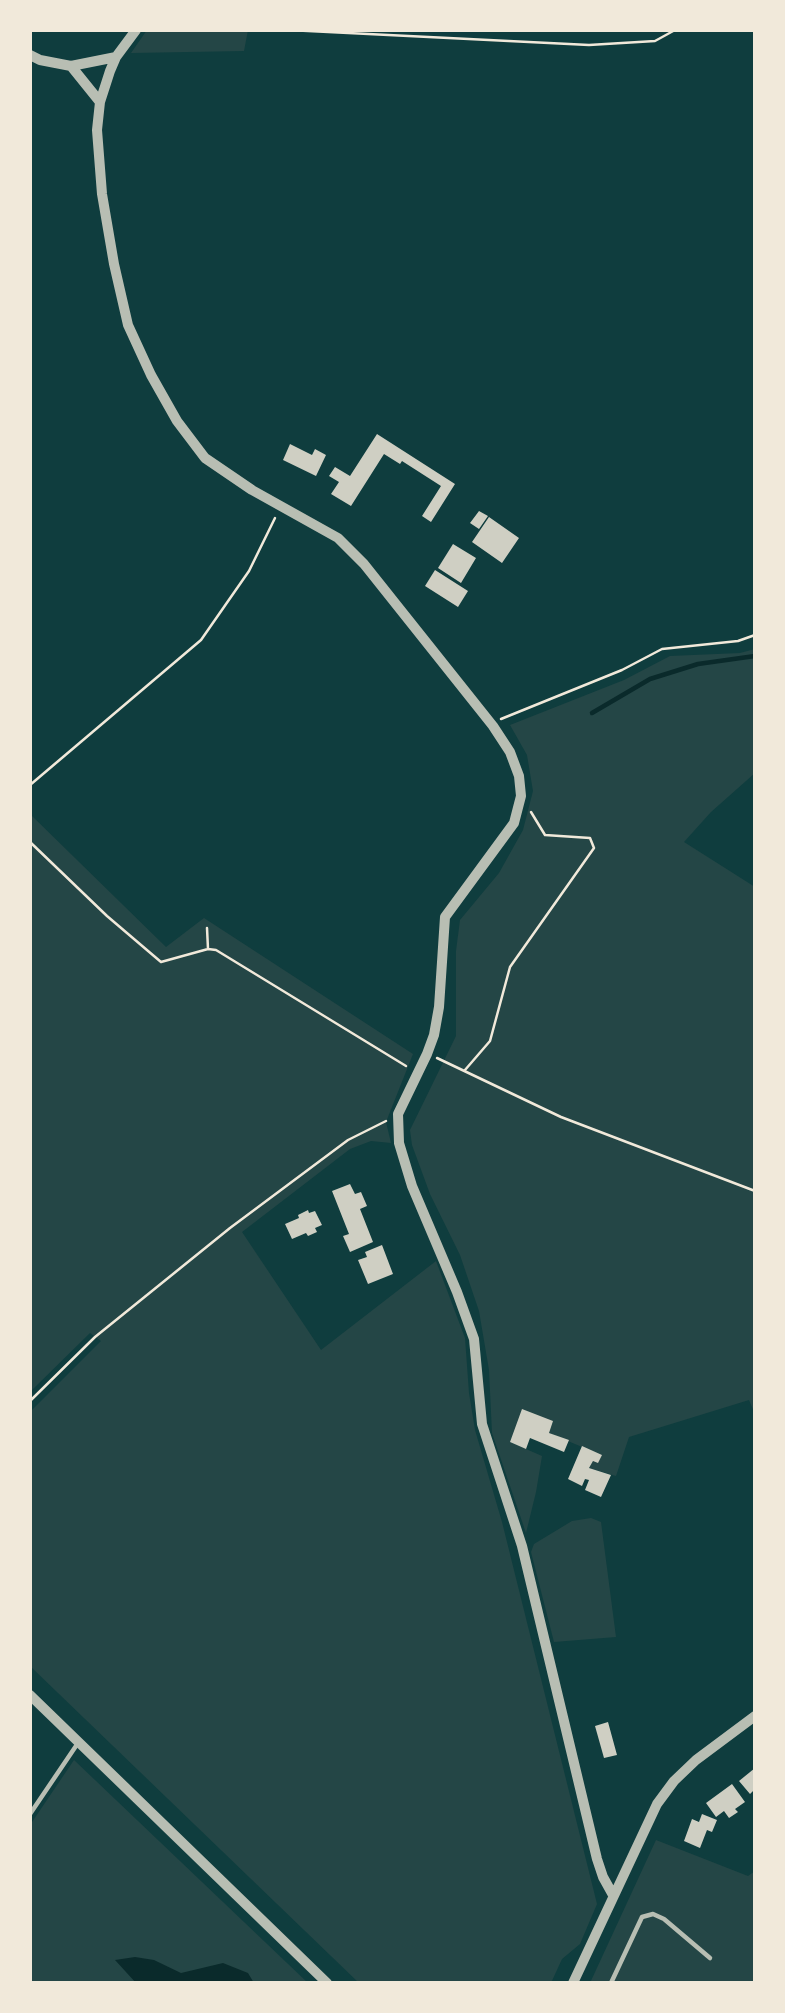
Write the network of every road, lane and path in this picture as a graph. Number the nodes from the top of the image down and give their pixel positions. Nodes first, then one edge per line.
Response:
1 (136, 30) edge
2 (288, 30) edge
3 (675, 30) edge
4 (30, 55) edge
5 (116, 57) junction
6 (71, 66) junction
7 (100, 102) junction
8 (278, 505) junction
9 (755, 635) edge
10 (493, 726) junction
11 (30, 785) edge
12 (521, 796) junction
13 (30, 842) edge
14 (207, 928) dead end
15 (208, 949) junction
16 (427, 1054) junction
17 (465, 1070) junction
18 (419, 1072) junction
19 (398, 1114) junction
20 (755, 1191) edge
21 (30, 1401) edge
22 (30, 1695) edge
23 (755, 1716) edge
24 (79, 1742) junction
25 (30, 1814) edge
26 (613, 1895) junction
27 (710, 1958) dead end
28 (327, 1983) edge
29 (573, 1983) edge
30 (611, 1983) edge

1 - 5 street
2 - 3 path
4 - 6 street
5 - 6 street
5 - 7 street
6 - 7 street
7 - 8 street
8 - 10 street
8 - 11 path
9 - 10 path
10 - 12 street
12 - 16 street
12 - 17 path
13 - 15 path
14 - 15 path
15 - 18 path
16 - 17 path
16 - 18 street
17 - 20 path
18 - 19 street
19 - 21 path
19 - 26 street
22 - 24 street
23 - 26 street
24 - 25 lane
24 - 28 street
26 - 29 street
27 - 30 lane

